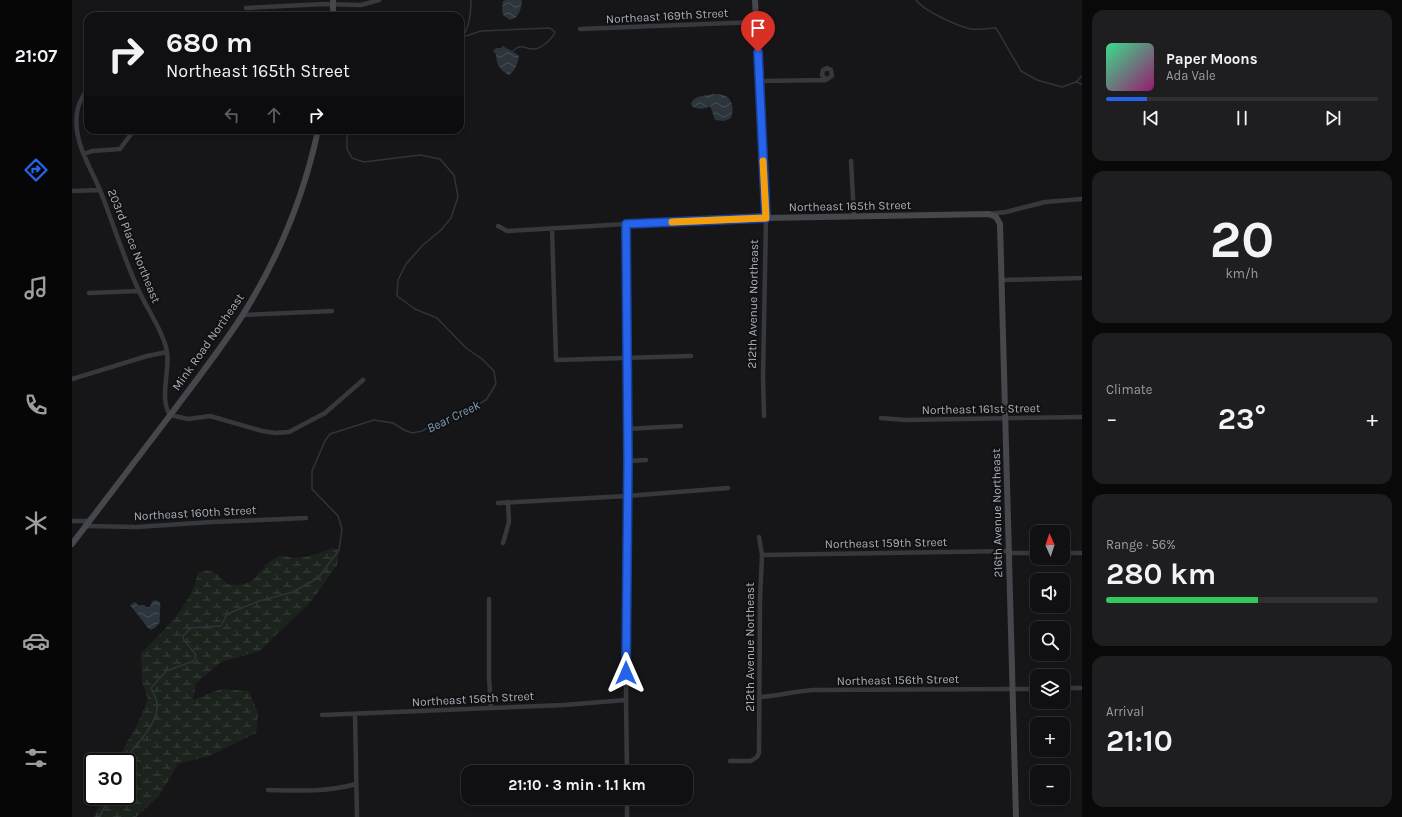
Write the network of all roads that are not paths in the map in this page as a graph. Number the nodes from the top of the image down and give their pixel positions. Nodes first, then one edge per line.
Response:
1 (379, 0) edge
2 (755, 0) edge
3 (333, 2) edge
4 (246, 8) dead end
5 (756, 22) junction
6 (580, 29) dead end
7 (826, 80) dead end
8 (759, 81) junction
9 (84, 93) edge
10 (131, 134) edge
11 (317, 134) edge
12 (84, 154) junction
13 (851, 161) dead end
14 (100, 190) junction
15 (72, 191) edge
16 (1082, 199) edge
17 (989, 214) junction
18 (854, 217) junction
19 (766, 218) junction
20 (626, 224) junction
21 (498, 226) dead end
22 (552, 228) junction
23 (1082, 278) edge
24 (1002, 280) junction
25 (139, 291) junction
26 (89, 293) dead end
27 (332, 311) dead end
28 (242, 315) junction
29 (167, 352) junction
30 (691, 356) dead end
31 (627, 358) junction
32 (72, 378) edge
33 (363, 380) dead end
34 (170, 415) junction
35 (764, 416) dead end
36 (1082, 417) edge
37 (881, 418) dead end
38 (1006, 418) junction
39 (681, 426) dead end
40 (626, 429) junction
41 (646, 460) dead end
42 (628, 461) junction
43 (728, 488) dead end
44 (627, 496) junction
45 (508, 502) junction
46 (498, 503) dead end
47 (306, 518) dead end
48 (72, 522) edge
49 (88, 523) junction
50 (759, 537) dead end
51 (503, 543) dead end
52 (72, 544) edge
53 (1009, 552) junction
54 (1030, 553) edge
55 (1070, 553) edge
56 (1082, 553) edge
57 (762, 555) junction
58 (489, 599) dead end
59 (1070, 688) edge
60 (1082, 688) edge
61 (1013, 689) junction
62 (1030, 689) edge
63 (760, 697) junction
64 (626, 700) junction
65 (491, 707) junction
66 (355, 714) junction
67 (322, 715) dead end
68 (730, 761) dead end
69 (627, 765) edge
70 (356, 784) junction
71 (268, 790) dead end
72 (627, 805) edge
73 (356, 817) edge
74 (627, 817) edge
75 (1016, 817) edge

1 - 3 street
2 - 5 street, 212th Avenue Northeast
3 - 4 street
5 - 6 street, Northeast 169th Street
5 - 8 street, 212th Avenue Northeast
7 - 8 street
8 - 19 street, 212th Avenue Northeast
9 - 12 street, 203rd Place Northeast
10 - 12 street
11 - 28 street, Mink Road Northeast
12 - 14 street, 203rd Place Northeast
13 - 18 street
14 - 15 street
14 - 25 street, 203rd Place Northeast
16 - 17 street, Northeast 165th Street
17 - 18 street, Northeast 165th Street
17 - 24 street, 216th Avenue Northeast
18 - 19 street, Northeast 165th Street
19 - 20 street, Northeast 165th Street
19 - 35 street, 212th Avenue Northeast
20 - 22 street, Northeast 165th Street
20 - 31 street
21 - 22 street, Northeast 165th Street
22 - 31 street
23 - 24 street
24 - 38 street, 216th Avenue Northeast
25 - 26 street
25 - 29 street, 203rd Place Northeast
27 - 28 street
28 - 34 street, Mink Road Northeast
29 - 32 street
29 - 34 street, 203rd Place Northeast
30 - 31 street
31 - 40 street
33 - 34 street
34 - 49 street, Mink Road Northeast
36 - 38 street, Northeast 161st Street
37 - 38 street, Northeast 161st Street
38 - 53 street, 216th Avenue Northeast
39 - 40 street
40 - 42 street
41 - 42 street
42 - 44 street
43 - 44 street
44 - 45 street
44 - 64 street
45 - 46 street
45 - 51 street
47 - 49 street, Northeast 160th Street
48 - 49 street, Northeast 160th Street
49 - 52 street, Mink Road Northeast
50 - 57 street, 212th Avenue Northeast
53 - 54 street, Northeast 159th Street
53 - 57 street, Northeast 159th Street
53 - 61 street, 216th Avenue Northeast
55 - 56 street
57 - 63 street, 212th Avenue Northeast
58 - 65 street
59 - 60 street
61 - 62 street, Northeast 156th Street
61 - 63 street, Northeast 156th Street
61 - 75 street, 216th Avenue Northeast
63 - 68 street, 212th Avenue Northeast
64 - 65 street, Northeast 156th Street
64 - 69 street
65 - 66 street, Northeast 156th Street
66 - 67 street, Northeast 156th Street
66 - 70 street
70 - 71 street
70 - 73 street
72 - 74 street

